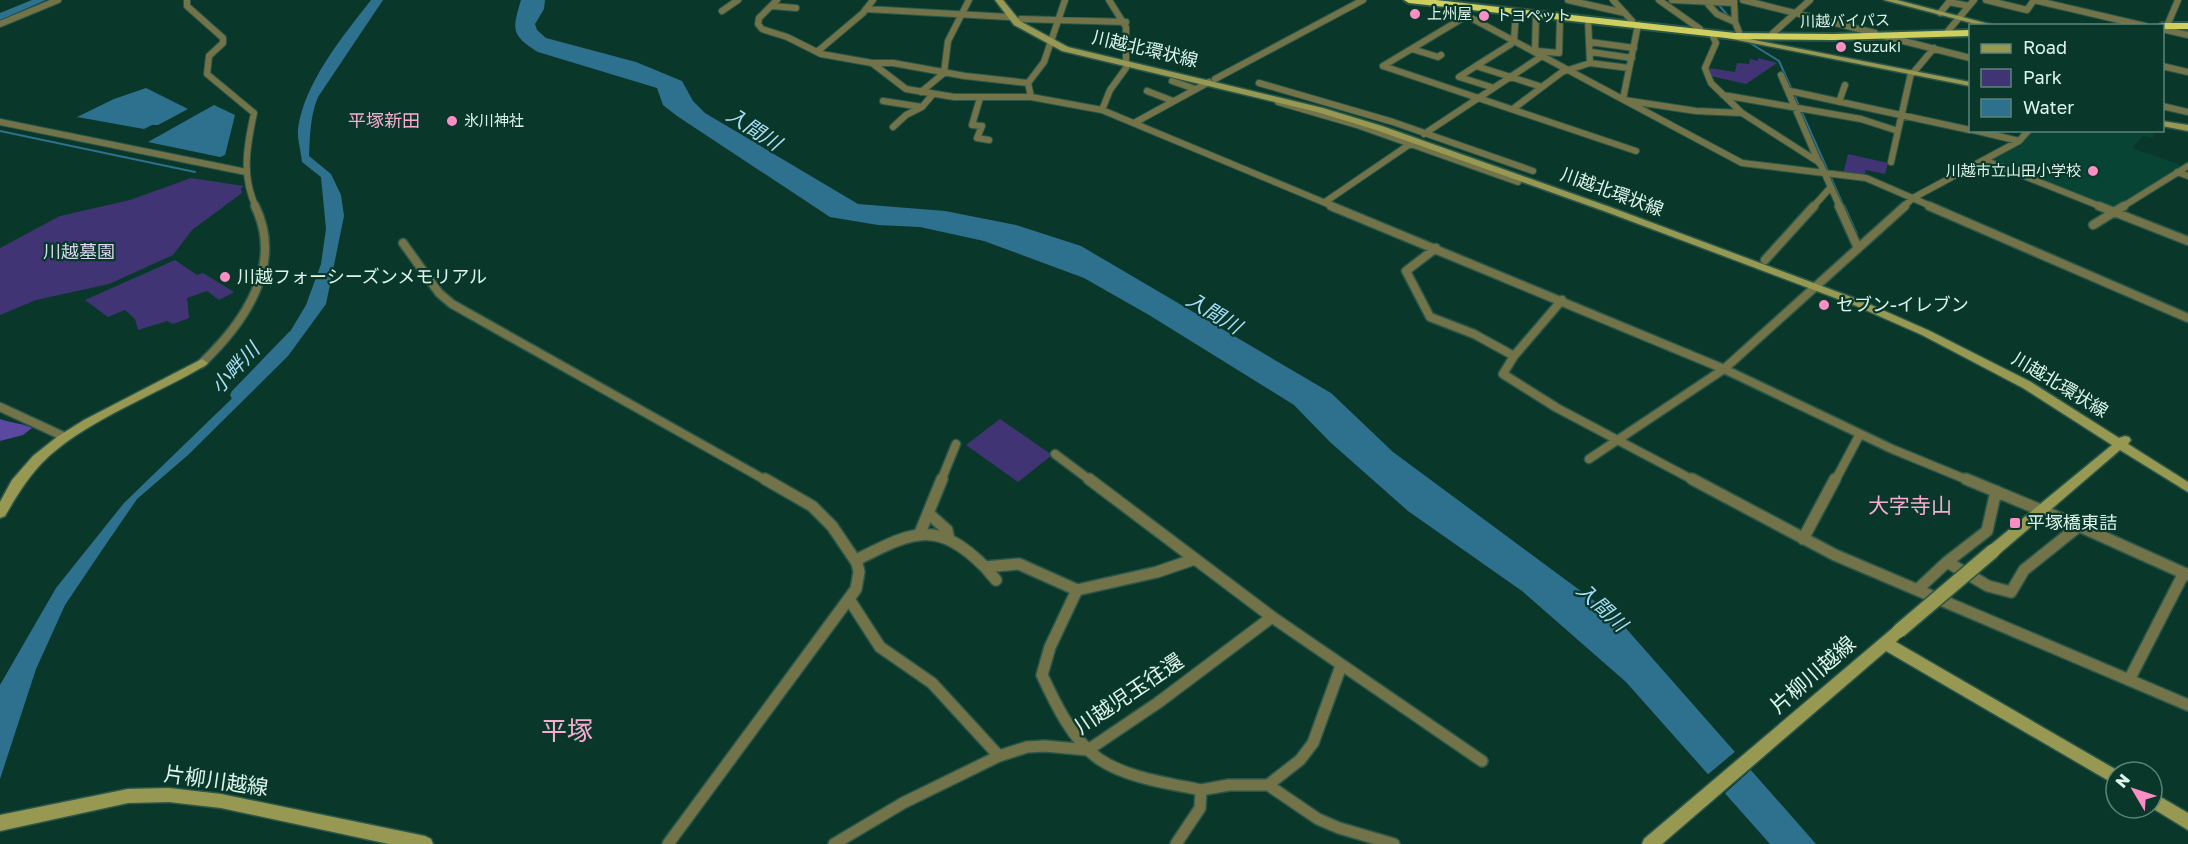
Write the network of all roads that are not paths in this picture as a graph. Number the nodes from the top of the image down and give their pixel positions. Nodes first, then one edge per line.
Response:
1 (58, 0) edge
2 (187, 0) edge
3 (738, 0) edge
4 (873, 0) edge
5 (969, 0) edge
6 (999, 0) edge
7 (1006, 0) edge
8 (1065, 0) edge
9 (1109, 0) edge
10 (1363, 0) edge
11 (1409, 0) edge
12 (1568, 0) edge
13 (1613, 0) edge
14 (1659, 0) edge
15 (1672, 0) edge
16 (1743, 0) edge
17 (1810, 0) edge
18 (1888, 0) edge
19 (1974, 0) edge
20 (1986, 0) edge
21 (2034, 0) edge
22 (2178, 0) edge
23 (1438, 1) edge
24 (1706, 2) junction
25 (1734, 2) edge
26 (2188, 2) edge
27 (774, 3) edge
28 (1969, 6) junction
29 (796, 8) dead end
30 (866, 9) junction
31 (722, 11) dead end
32 (1516, 12) junction
33 (1795, 13) junction
34 (1940, 13) junction
35 (962, 14) junction
36 (1536, 14) junction
37 (1560, 16) junction
38 (1010, 17) junction
39 (1959, 17) junction
40 (1463, 18) junction
41 (1021, 19) junction
42 (1059, 19) junction
43 (1588, 20) junction
44 (1632, 20) junction
45 (1126, 22) junction
46 (1735, 22) junction
47 (0, 24) edge
48 (1986, 24) edge
49 (2136, 24) edge
50 (2164, 27) edge
51 (2188, 27) edge
52 (1700, 29) junction
53 (1739, 32) junction
54 (1969, 32) edge
55 (1947, 33) junction
56 (1716, 34) junction
57 (1880, 34) junction
58 (2188, 35) edge
59 (1750, 36) junction
60 (1051, 39) junction
61 (1776, 39) junction
62 (1513, 42) junction
63 (1590, 42) junction
64 (1634, 48) junction
65 (1934, 48) junction
66 (1412, 49) junction
67 (818, 51) junction
68 (1591, 52) junction
69 (1559, 53) junction
70 (1538, 55) junction
71 (1441, 56) dead end
72 (1969, 57) edge
73 (1632, 58) junction
74 (1126, 61) junction
75 (872, 63) junction
76 (1590, 63) junction
77 (1476, 66) junction
78 (2164, 66) edge
79 (1629, 68) junction
80 (1565, 71) junction
81 (2188, 72) edge
82 (944, 73) junction
83 (1912, 73) junction
84 (1781, 75) dead end
85 (1508, 76) junction
86 (1172, 81) dead end
87 (1212, 81) junction
88 (1028, 83) junction
89 (1259, 83) dead end
90 (1969, 84) edge
91 (1845, 85) dead end
92 (1491, 87) junction
93 (1542, 87) junction
94 (1195, 90) junction
95 (1147, 91) dead end
96 (1790, 91) junction
97 (921, 92) junction
98 (1271, 92) junction
99 (933, 94) junction
100 (1723, 95) junction
101 (1031, 97) junction
102 (980, 98) junction
103 (1478, 98) junction
104 (1623, 100) junction
105 (883, 101) dead end
106 (1173, 101) junction
107 (1839, 102) junction
108 (2164, 106) edge
109 (922, 107) junction
110 (1797, 108) junction
111 (1513, 109) junction
112 (1102, 110) junction
113 (2188, 112) edge
114 (1742, 113) junction
115 (1901, 115) junction
116 (0, 122) edge
117 (1134, 123) junction
118 (2164, 123) edge
119 (892, 127) dead end
120 (2188, 128) edge
121 (1969, 129) edge
122 (1898, 131) junction
123 (1981, 132) edge
124 (2027, 132) edge
125 (1425, 133) junction
126 (989, 141) dead end
127 (2019, 141) junction
128 (1412, 143) junction
129 (1636, 151) dead end
130 (1984, 160) junction
131 (1891, 162) dead end
132 (1820, 163) junction
133 (2188, 166) edge
134 (1533, 171) dead end
135 (246, 172) junction
136 (2177, 172) junction
137 (1826, 174) junction
138 (2188, 176) edge
139 (1518, 182) dead end
140 (1830, 188) junction
141 (1913, 198) junction
142 (1325, 202) junction
143 (2114, 212) junction
144 (2093, 225) dead end
145 (2188, 241) edge
146 (403, 243) dead end
147 (1436, 248) junction
148 (1858, 248) junction
149 (1765, 260) junction
150 (1820, 284) junction
151 (1562, 300) junction
152 (2188, 318) edge
153 (1514, 356) junction
154 (202, 363) joint
155 (1724, 369) junction
156 (0, 407) edge
157 (1860, 434) junction
158 (65, 437) junction
159 (1619, 440) junction
160 (2124, 441) junction
161 (956, 444) dead end
162 (1056, 454) dead end
163 (1589, 459) dead end
164 (2188, 478) edge
165 (2188, 488) edge
166 (1996, 491) junction
167 (2042, 510) junction
168 (0, 513) edge
169 (928, 513) junction
170 (2079, 526) junction
171 (920, 533) junction
172 (1803, 539) junction
173 (949, 540) junction
174 (1196, 559) junction
175 (856, 560) junction
176 (1947, 562) junction
177 (985, 567) junction
178 (2186, 574) edge
179 (996, 580) dead end
180 (1077, 590) junction
181 (1917, 590) junction
182 (849, 599) junction
183 (1272, 617) junction
184 (1879, 648) junction
185 (1341, 666) junction
186 (2129, 680) junction
187 (2188, 705) edge
188 (1088, 750) junction
189 (999, 756) junction
190 (1482, 760) dead end
191 (2104, 771) edge
192 (1268, 785) junction
193 (1201, 790) junction
194 (2164, 807) edge
195 (2188, 822) edge
196 (0, 824) edge
197 (425, 844) edge
198 (668, 844) edge
199 (834, 844) edge
200 (1176, 844) edge
201 (1394, 844) edge
202 (1650, 844) edge

1 - 47 street
2 - 135 street
3 - 31 street
4 - 30 street
5 - 35 street
6 - 38 main road, 川越北環状線
7 - 41 main road, 川越北環状線
8 - 42 street
9 - 45 street
10 - 87 street
11 - 23 highway
12 - 44 street
13 - 44 street
14 - 52 street
15 - 24 street
16 - 33 street
17 - 33 street
18 - 34 main road
19 - 28 street
20 - 21 street
21 - 49 street
22 - 26 street
22 - 50 street
23 - 32 highway
23 - 40 street
23 - 44 highway
23 - 62 street
24 - 25 street
24 - 46 street
25 - 46 street
27 - 29 street
27 - 67 street
28 - 34 street
28 - 39 street
30 - 35 street
30 - 67 street
32 - 36 highway
32 - 62 street
33 - 57 street
33 - 61 street
34 - 39 main road
35 - 38 street
35 - 82 street
36 - 37 highway
36 - 70 street
37 - 43 highway
37 - 69 street
38 - 60 main road, 川越北環状線
39 - 48 main road
39 - 55 street
40 - 62 street
40 - 66 street
41 - 42 street
41 - 60 main road, 川越北環状線
42 - 45 street
42 - 60 street
43 - 44 highway
43 - 63 street
44 - 52 highway, 川越バイパス
44 - 56 highway, 川越バイパス
44 - 64 street
45 - 74 street
46 - 53 street
50 - 51 highway
50 - 58 street
52 - 53 highway, 川越バイパス
53 - 59 main road
53 - 61 highway, 川越バイパス
54 - 55 highway, 川越バイパス
55 - 57 highway, 川越バイパス
55 - 65 street
56 - 59 highway, 川越バイパス
56 - 61 main road
56 - 100 street
57 - 61 highway, 川越バイパス
57 - 65 street
59 - 61 highway, 川越バイパス
60 - 74 main road, 川越北環状線
60 - 88 street
61 - 83 main road
62 - 70 street
62 - 77 street
63 - 64 street
63 - 68 street
64 - 73 street
65 - 72 street
65 - 83 street
66 - 71 street
66 - 103 street
67 - 75 street
68 - 73 street
68 - 76 street
69 - 70 street
69 - 70 street
70 - 80 street
70 - 85 street
73 - 79 street
74 - 87 main road, 川越北環状線
74 - 112 street
75 - 82 street
75 - 97 street
76 - 79 street
76 - 80 street
77 - 85 street
77 - 92 street
78 - 81 street
79 - 104 street
80 - 93 street
80 - 104 street
82 - 88 street
82 - 97 street
83 - 90 main road
83 - 115 street
84 - 96 street
85 - 92 street
85 - 93 street
86 - 94 street
87 - 94 street
87 - 98 main road, 川越北環状線
88 - 101 street
89 - 98 street
91 - 107 street
92 - 103 street
93 - 111 street
94 - 106 street
95 - 106 street
96 - 107 street
96 - 110 street
97 - 99 street
98 - 125 street
98 - 128 street
98 - 149 main road, 川越北環状線
98 - 150 main road, 川越北環状線
99 - 102 street
99 - 109 street
100 - 110 street
100 - 114 street
101 - 102 street
101 - 112 street
102 - 126 street
103 - 111 street
103 - 125 street
104 - 114 street
104 - 137 street
105 - 109 street
106 - 117 street
107 - 115 street
108 - 113 street
109 - 119 street
110 - 122 street
110 - 132 street
111 - 129 street
112 - 117 street
114 - 132 street
115 - 121 street
115 - 122 street
116 - 135 street
117 - 142 street
118 - 120 main road
122 - 131 street
123 - 127 street
124 - 127 street
125 - 134 street
127 - 130 street
128 - 139 street
128 - 142 street
130 - 141 street
130 - 143 street
132 - 137 street
133 - 136 street
135 - 154 street
136 - 138 street
136 - 143 street
137 - 140 street
137 - 141 street
140 - 148 street
140 - 149 street
141 - 148 street
141 - 152 street
142 - 147 street
143 - 144 street
143 - 145 street
146 - 175 street
147 - 151 street
147 - 153 street
148 - 150 street
149 - 150 main road, 川越北環状線
150 - 155 street
150 - 160 main road, 川越北環状線
151 - 153 street
151 - 155 street
153 - 159 street
154 - 158 main road
155 - 157 street
155 - 159 street
156 - 158 street
157 - 166 street
157 - 172 street
158 - 168 main road
159 - 163 street
159 - 172 street
160 - 164 main road, 川越北環状線
160 - 165 main road, 川越北環状線
160 - 167 main road
161 - 169 street
162 - 174 street
166 - 167 street
166 - 176 street
167 - 170 street
167 - 184 main road, bridge
169 - 171 street
169 - 173 street
170 - 176 street
170 - 178 street
171 - 173 street
171 - 175 street
172 - 181 street
173 - 177 street
174 - 180 street
174 - 183 street
175 - 182 street
176 - 181 street
177 - 179 street
177 - 180 street
178 - 186 street
180 - 188 street
181 - 186 street
182 - 189 street
182 - 198 street
183 - 185 street
183 - 188 street, 川越児玉往還
184 - 191 main road, 片柳川越線
184 - 202 main road, 片柳川越線
185 - 190 street
185 - 192 street
186 - 187 street
188 - 189 street, 川越児玉往還
188 - 193 street
189 - 199 street, 川越児玉往還
192 - 193 street
192 - 201 street
193 - 200 street
194 - 195 main road
196 - 197 main road, 片柳川越線

